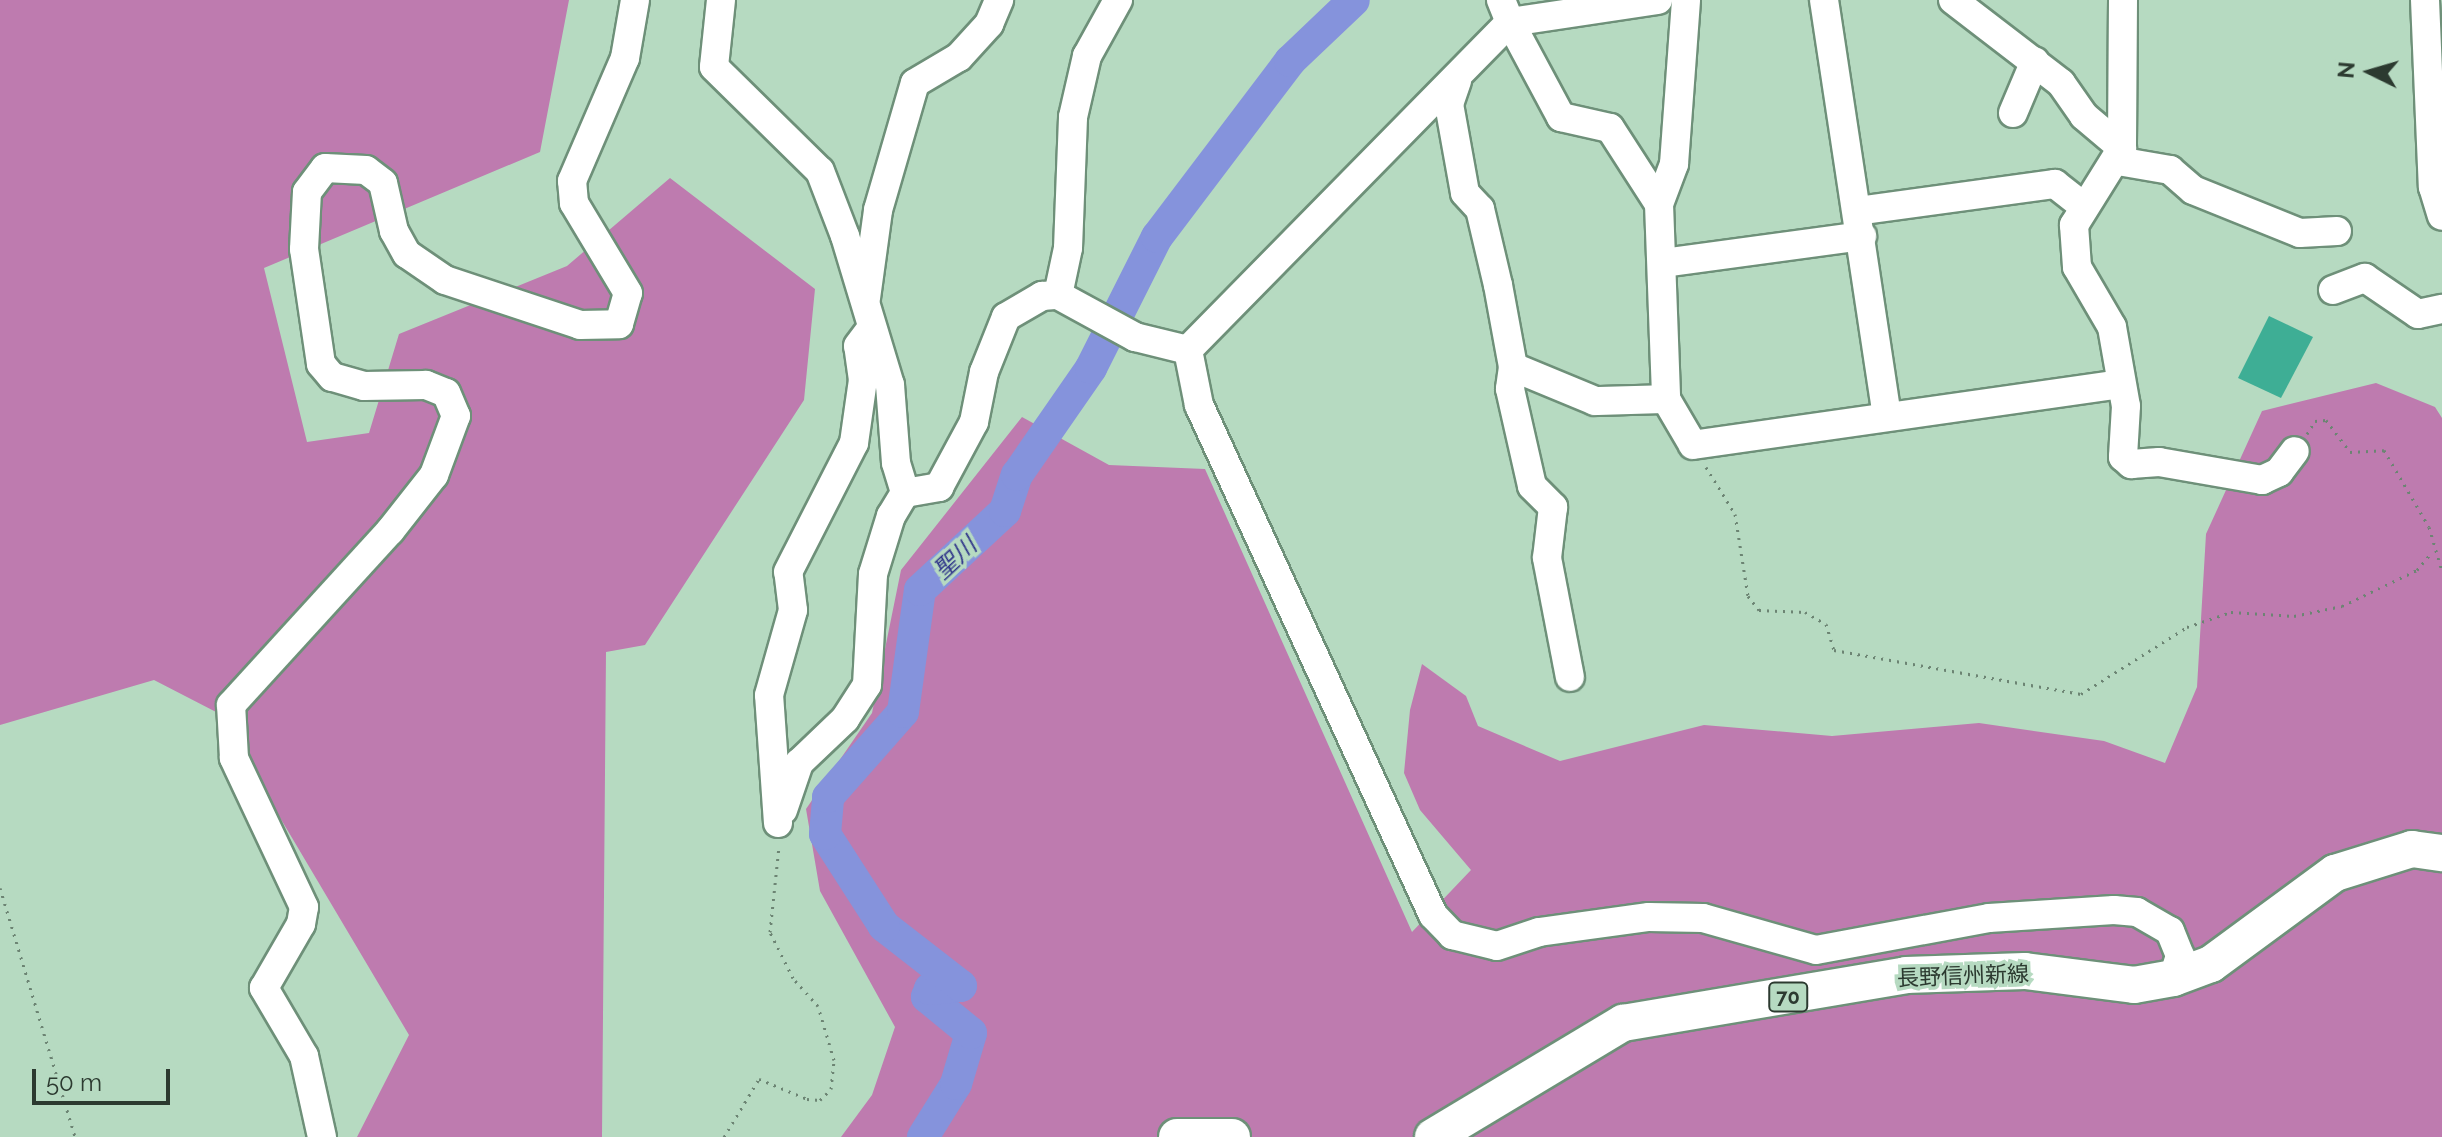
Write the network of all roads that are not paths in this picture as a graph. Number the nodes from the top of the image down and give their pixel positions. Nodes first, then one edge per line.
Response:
1 (635, 0) edge
2 (721, 0) edge
3 (999, 0) edge
4 (1118, 0) edge
5 (1658, 0) edge
6 (1686, 0) edge
7 (1824, 0) edge
8 (1953, 0) edge
9 (2123, 0) edge
10 (2425, 0) edge
11 (1506, 11) edge
12 (2035, 61) junction
13 (1457, 81) junction
14 (2013, 113) dead end
15 (2120, 154) junction
16 (1659, 204) junction
17 (2082, 205) junction
18 (2441, 210) edge
19 (1859, 223) junction
20 (2337, 231) dead end
21 (1663, 263) junction
22 (2333, 290) dead end
23 (1058, 295) junction
24 (2442, 309) edge
25 (867, 322) junction
26 (1188, 350) junction
27 (1513, 367) junction
28 (2117, 385) junction
29 (1666, 399) junction
30 (1887, 415) junction
31 (2295, 451) road end
32 (905, 493) junction
33 (1570, 677) dead end
34 (2442, 853) edge
35 (2173, 978) junction
36 (322, 1137) edge
37 (1177, 1137) edge
38 (1232, 1137) edge
39 (1433, 1137) edge

1 - 36 street
2 - 25 street
3 - 25 street
4 - 23 street
5 - 11 street
6 - 16 street
7 - 19 street
8 - 12 street
9 - 15 street
10 - 18 street
11 - 13 street
11 - 16 street
12 - 14 street
12 - 15 street
13 - 26 street
13 - 27 street
15 - 17 street
15 - 20 street
16 - 21 street
17 - 19 street
17 - 28 street
19 - 21 street
19 - 30 street
21 - 29 street
22 - 24 street
23 - 26 street
23 - 32 street
25 - 32 street
25 - 32 street
26 - 35 street
27 - 29 street
27 - 33 street
28 - 30 street
28 - 31 street
29 - 30 street
34 - 35 main road, 長野信州新線 / 70
35 - 39 main road, 長野信州新線 / 70
37 - 38 main road

